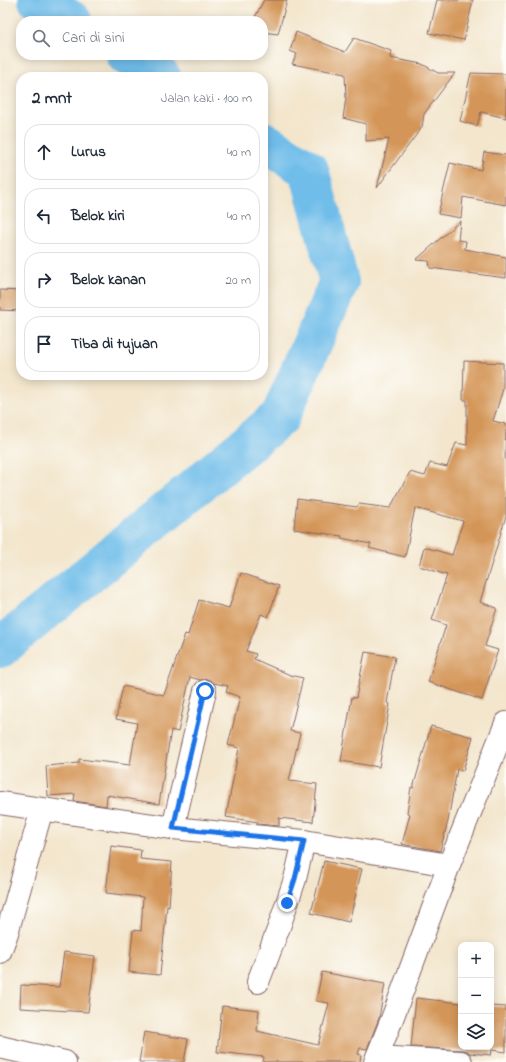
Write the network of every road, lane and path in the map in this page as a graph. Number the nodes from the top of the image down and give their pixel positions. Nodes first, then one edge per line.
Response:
1 (205, 691) dead end
2 (506, 723) edge
3 (0, 803) edge
4 (42, 809) junction
5 (173, 828) junction
6 (304, 841) junction
7 (449, 865) junction
8 (0, 952) edge
9 (258, 982) dead end
10 (0, 1047) edge
11 (376, 1060) edge
12 (66, 1062) edge
13 (461, 1062) edge

1 - 5 street
2 - 7 street
3 - 4 street
4 - 5 street
4 - 8 street
5 - 6 street
6 - 7 street
6 - 9 street
7 - 11 street
10 - 12 street
11 - 13 street

